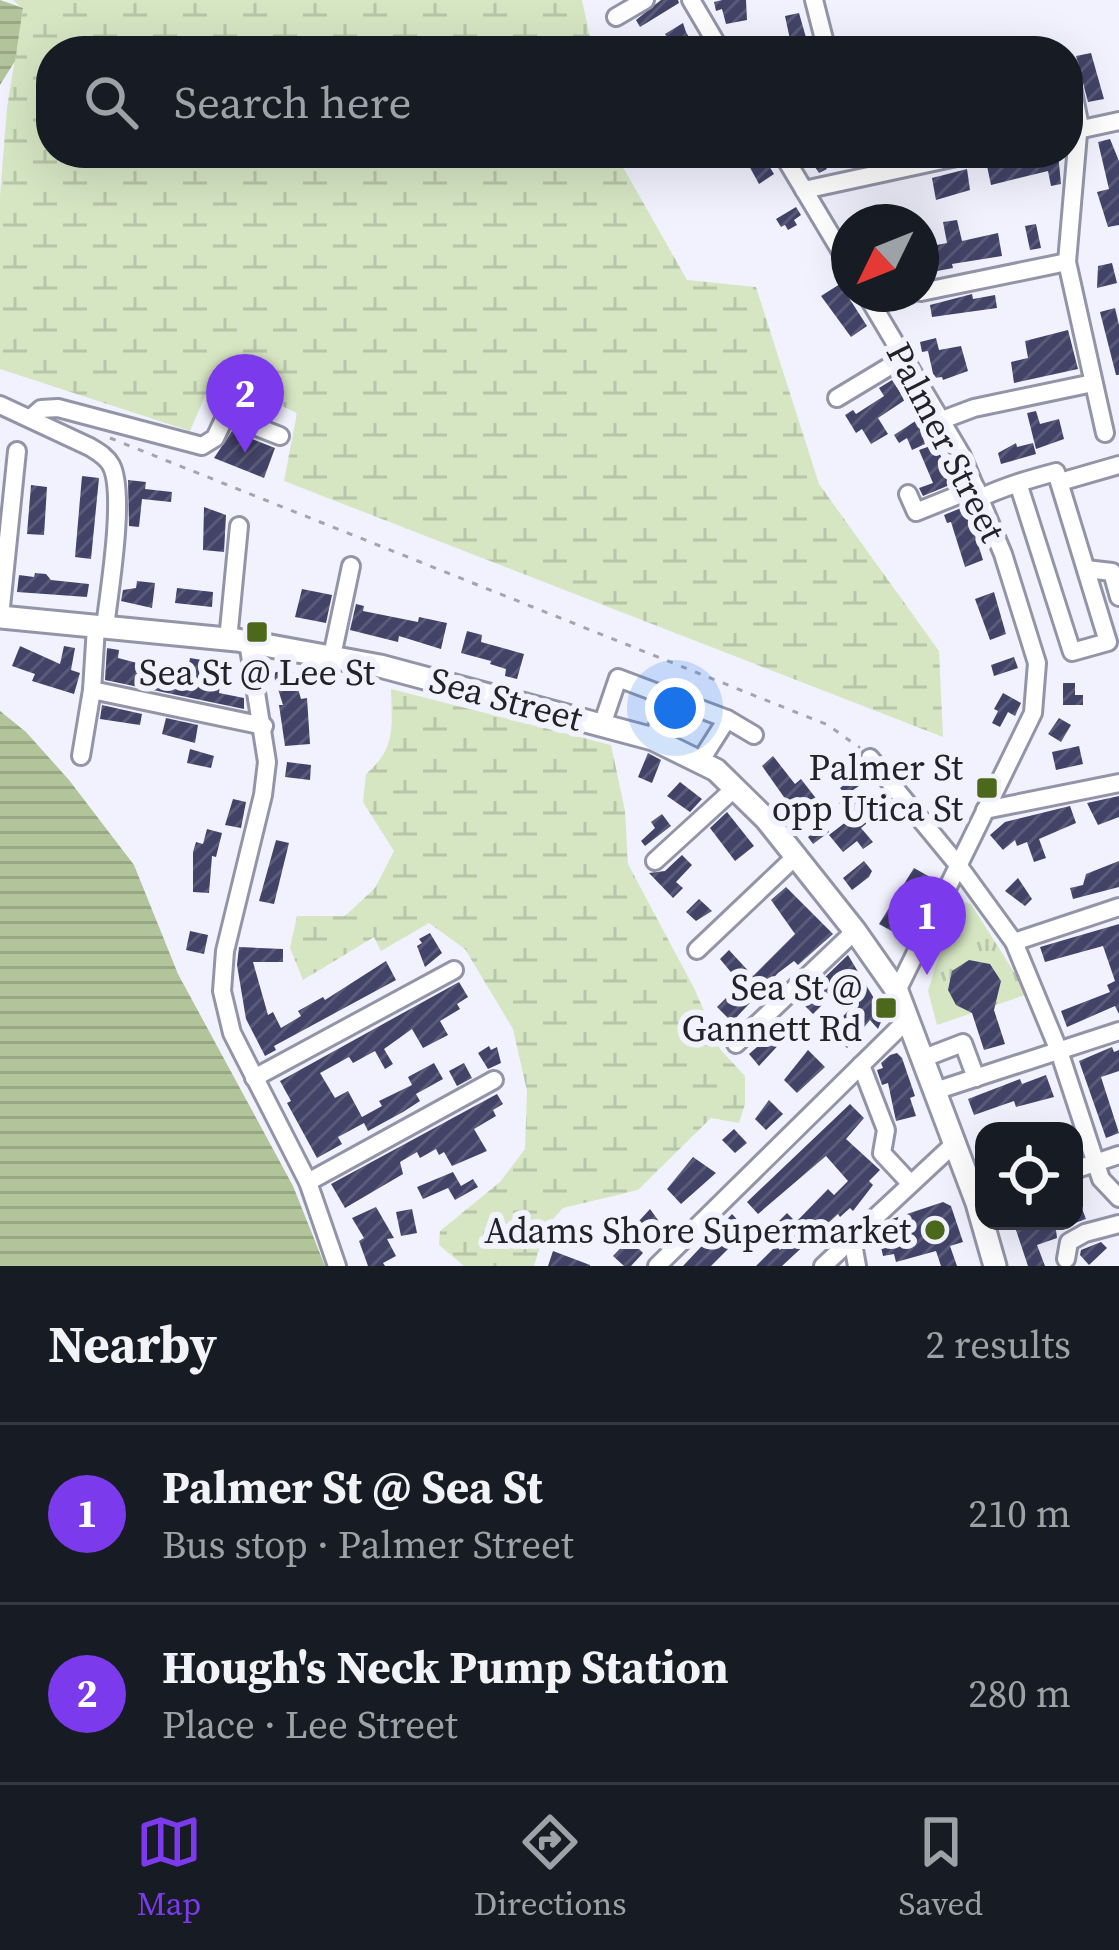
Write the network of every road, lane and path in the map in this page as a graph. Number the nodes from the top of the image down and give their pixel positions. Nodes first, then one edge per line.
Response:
1 (645, 0) edge
2 (691, 0) edge
3 (814, 0) edge
4 (616, 17) dead end
5 (712, 36) edge
6 (822, 36) edge
7 (1119, 121) edge
8 (1083, 129) edge
9 (791, 168) edge
10 (906, 168) edge
11 (1072, 168) edge
12 (804, 190) junction
13 (831, 236) edge
14 (1067, 262) junction
15 (939, 288) edge
16 (877, 312) edge
17 (904, 357) junction
18 (1094, 383) junction
19 (837, 398) dead end
20 (0, 405) edge
21 (32, 417) junction
22 (942, 420) junction
23 (1105, 434) dead end
24 (104, 435) dead end
25 (280, 436) dead end
26 (17, 451) dead end
27 (1119, 465) edge
28 (1060, 482) junction
29 (1018, 483) junction
30 (978, 493) junction
31 (908, 494) dead end
32 (239, 526) dead end
33 (351, 566) dead end
34 (1086, 569) junction
35 (1119, 597) edge
36 (0, 617) edge
37 (101, 627) junction
38 (238, 641) junction
39 (1113, 641) edge
40 (332, 656) junction
41 (92, 690) junction
42 (669, 695) junction
43 (727, 719) junction
44 (602, 725) junction
45 (264, 726) junction
46 (754, 735) dead end
47 (653, 739) junction
48 (81, 756) dead end
49 (870, 758) joint
50 (701, 760) junction
51 (1119, 783) edge
52 (736, 787) junction
53 (985, 810) junction
54 (795, 857) junction
55 (655, 861) dead end
56 (958, 865) junction
57 (1119, 907) edge
58 (855, 931) junction
59 (1014, 942) junction
60 (697, 950) dead end
61 (454, 970) dead end
62 (897, 991) junction
63 (909, 1018) junction
64 (1119, 1031) edge
65 (736, 1044) dead end
66 (1059, 1051) junction
67 (924, 1058) junction
68 (861, 1064) junction
69 (254, 1078) junction
70 (976, 1078) junction
71 (494, 1080) dead end
72 (935, 1091) junction
73 (954, 1144) junction
74 (1119, 1155) edge
75 (1095, 1162) junction
76 (1083, 1167) edge
77 (308, 1182) junction
78 (909, 1182) junction
79 (975, 1191) edge
80 (1119, 1198) edge
81 (1119, 1224) edge
82 (987, 1230) edge
83 (852, 1238) junction
84 (1066, 1259) dead end
85 (337, 1266) edge
86 (657, 1266) edge
87 (823, 1266) edge
88 (857, 1266) edge
89 (995, 1266) edge

1 - 4 street
2 - 5 street
3 - 6 street
7 - 8 street
9 - 12 street
10 - 12 street
11 - 14 street
12 - 13 street
14 - 15 street
14 - 18 street
16 - 17 street, Palmer Street
17 - 19 street
17 - 22 street, Palmer Street
18 - 22 street
18 - 23 street
20 - 21 street
21 - 25 street
21 - 37 street
22 - 30 street, Palmer Street
24 - 49 path
26 - 36 street
27 - 28 street
28 - 29 street
28 - 34 street
29 - 30 street
29 - 39 street
30 - 31 street
30 - 53 street, Palmer Street
32 - 38 street
33 - 40 street
34 - 35 street
34 - 39 street
36 - 37 main road, Sea Street
37 - 38 main road, Sea Street
37 - 41 street
38 - 40 main road, Sea Street
38 - 45 street
40 - 44 main road, Sea Street
41 - 45 street
41 - 48 street
42 - 43 street
42 - 44 street
42 - 47 street
43 - 46 street
43 - 50 street
44 - 47 main road, Sea Street
45 - 69 street
47 - 50 main road, Sea Street
49 - 56 street
50 - 52 main road, Sea Street
51 - 53 street
52 - 54 main road, Sea Street
52 - 55 street
53 - 56 street, Palmer Street
54 - 58 main road, Sea Street
54 - 60 street
56 - 59 street
56 - 62 street, Palmer Street
57 - 59 street
58 - 62 main road, Sea Street
58 - 65 street
59 - 66 street
61 - 69 street
62 - 63 main road, Sea Street
63 - 67 main road, Sea Street
63 - 68 street
64 - 66 street
66 - 70 street
66 - 75 street
67 - 70 street
67 - 72 main road, Sea Street
68 - 78 street
68 - 86 street
69 - 77 street
70 - 72 street
71 - 77 street
72 - 73 main road, Sea Street
73 - 78 street
73 - 79 main road, Sea Street
74 - 75 street
75 - 76 street
75 - 80 street
77 - 85 street
78 - 83 street
81 - 84 street
82 - 89 main road, Sea Street
83 - 87 street
83 - 88 street

